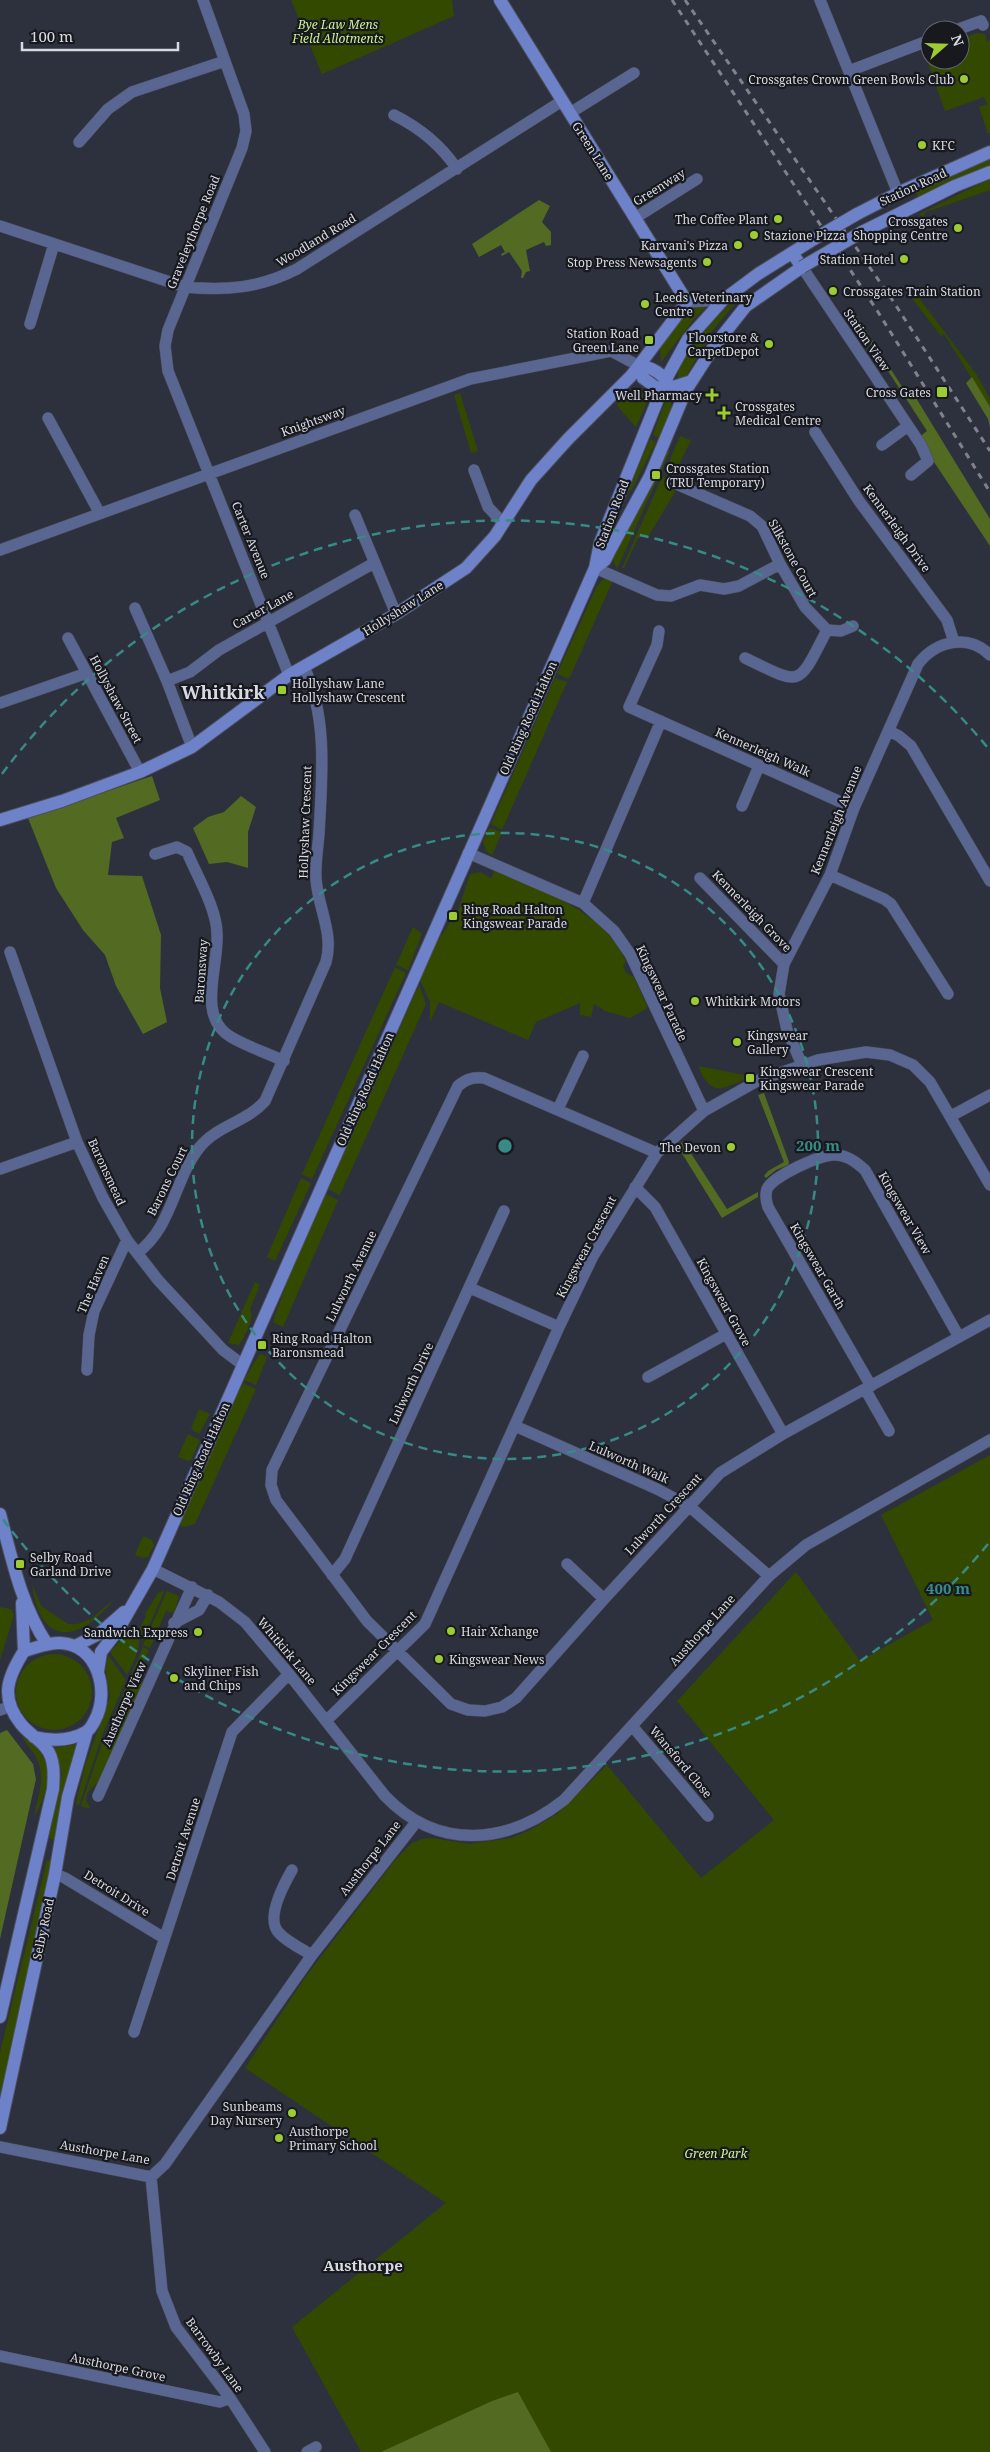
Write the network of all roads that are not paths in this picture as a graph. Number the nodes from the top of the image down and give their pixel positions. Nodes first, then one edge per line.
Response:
1 (203, 0) edge
2 (500, 0) edge
3 (820, 0) edge
4 (970, 25) edge
5 (983, 25) dead end
6 (920, 44) edge
7 (225, 61) junction
8 (849, 71) junction
9 (634, 73) dead end
10 (562, 102) junction
11 (570, 113) junction
12 (394, 116) dead end
13 (78, 142) dead end
14 (990, 152) edge
15 (457, 169) junction
16 (990, 172) edge
17 (698, 179) dead end
18 (898, 193) junction
19 (904, 211) junction
20 (635, 218) junction
21 (0, 226) edge
22 (54, 244) junction
23 (792, 253) junction
24 (802, 267) junction
25 (185, 287) junction
26 (724, 300) junction
27 (686, 302) junction
28 (30, 324) dead end
29 (639, 366) junction
30 (692, 381) junction
31 (666, 387) junction
32 (679, 407) junction
33 (48, 418) dead end
34 (908, 426) junction
35 (815, 432) dead end
36 (882, 445) dead end
37 (474, 470) dead end
38 (209, 473) junction
39 (911, 475) dead end
40 (674, 483) dead end
41 (99, 512) junction
42 (355, 515) dead end
43 (503, 523) junction
44 (0, 550) edge
45 (374, 563) junction
46 (780, 564) junction
47 (595, 568) junction
48 (134, 608) dead end
49 (396, 614) junction
50 (269, 621) junction
51 (853, 626) dead end
52 (827, 630) junction
53 (659, 631) dead end
54 (68, 638) dead end
55 (954, 642) junction
56 (990, 655) edge
57 (745, 658) dead end
58 (304, 667) junction
59 (86, 673) junction
60 (290, 675) junction
61 (167, 681) junction
62 (0, 703) edge
63 (661, 721) junction
64 (889, 731) junction
65 (192, 747) junction
66 (759, 766) junction
67 (140, 772) junction
68 (742, 806) dead end
69 (854, 808) junction
70 (0, 820) edge
71 (468, 853) junction
72 (155, 854) dead end
73 (830, 874) junction
74 (700, 878) dead end
75 (990, 881) edge
76 (583, 903) junction
77 (10, 952) dead end
78 (784, 964) junction
79 (948, 994) dead end
80 (583, 1056) dead end
81 (284, 1061) junction
82 (802, 1065) junction
83 (990, 1095) edge
84 (558, 1109) junction
85 (704, 1111) junction
86 (951, 1116) junction
87 (78, 1142) junction
88 (657, 1153) junction
89 (0, 1169) edge
90 (796, 1169) joint
91 (990, 1185) edge
92 (635, 1188) junction
93 (504, 1211) dead end
94 (127, 1240) junction
95 (137, 1253) junction
96 (470, 1288) junction
97 (990, 1320) edge
98 (559, 1327) junction
99 (726, 1334) junction
100 (959, 1337) junction
101 (243, 1365) junction
102 (88, 1370) dead end
103 (648, 1377) dead end
104 (868, 1388) junction
105 (515, 1426) junction
106 (889, 1431) dead end
107 (783, 1434) junction
108 (990, 1440) edge
109 (689, 1506) junction
110 (0, 1514) edge
111 (568, 1564) dead end
112 (154, 1569) junction
113 (332, 1575) junction
114 (769, 1576) junction
115 (192, 1587) junction
116 (22, 1595) junction
117 (208, 1595) junction
118 (604, 1599) junction
119 (130, 1608) junction
120 (174, 1623) junction
121 (46, 1644) junction
122 (75, 1646) junction
123 (24, 1651) junction
124 (397, 1652) junction
125 (98, 1671) junction
126 (290, 1674) junction
127 (4, 1709) edge
128 (326, 1721) junction
129 (633, 1727) junction
130 (87, 1731) junction
131 (34, 1737) junction
132 (98, 1796) dead end
133 (708, 1816) dead end
134 (417, 1821) junction
135 (292, 1870) dead end
136 (55, 1874) junction
137 (164, 1938) junction
138 (312, 1955) junction
139 (0, 2017) edge
140 (134, 2032) dead end
141 (0, 2128) edge
142 (0, 2147) edge
143 (151, 2177) junction
144 (0, 2356) edge
145 (230, 2398) junction
146 (265, 2452) edge

1 - 7 street, Graveleythorpe Road
2 - 10 main road, Green Lane
3 - 8 street
4 - 5 street
6 - 8 street
7 - 13 street
7 - 25 street, Graveleythorpe Road
8 - 18 street
9 - 11 street
10 - 11 main road, Green Lane
10 - 15 street, Woodland Road
11 - 20 main road, Green Lane
12 - 15 street
14 - 18 main road, Station Road
15 - 25 street, Woodland Road
16 - 19 main road, Station Road
17 - 20 street, Greenway
18 - 19 main road
18 - 23 main road, Station Road, bridge
19 - 24 main road, Station Road, bridge
20 - 27 main road, Green Lane
21 - 22 street, Woodland Road
22 - 25 street, Woodland Road
22 - 28 street
23 - 24 main road
23 - 26 main road, Station Road
24 - 30 main road, Station Road
24 - 34 street, Station View
25 - 38 street, Graveleythorpe Road
26 - 27 street
26 - 31 main road, Station Road
27 - 29 main road, Hollyshaw Lane
29 - 31 main road
29 - 38 street, Knightsway
29 - 43 main road, Hollyshaw Lane
30 - 31 main road
30 - 32 main road, Station Road
31 - 32 main road
31 - 47 main road, Station Road
32 - 47 main road, Station Road
33 - 41 street
34 - 36 street
34 - 39 street, Station View
35 - 55 street, Kennerleigh Drive
37 - 43 street
38 - 41 street, Knightsway
38 - 50 street, Carter Avenue
40 - 46 street, Silkstone Court
41 - 44 street, Knightsway
42 - 45 street
43 - 49 main road, Hollyshaw Lane
45 - 49 street
45 - 50 street, Carter Lane
46 - 47 street
46 - 52 street, Silkstone Court
47 - 71 main road, Old Ring Road Halton
48 - 61 street
49 - 58 main road, Hollyshaw Lane
50 - 60 street, Carter Avenue
50 - 61 street, Carter Lane
51 - 52 street
52 - 57 street
53 - 63 street, Kennerleigh Walk
54 - 59 street, Hollyshaw Street
55 - 56 street
55 - 64 street, Kennerleigh Avenue
58 - 60 main road, Hollyshaw Lane
58 - 81 street, Hollyshaw Crescent
59 - 62 street
59 - 67 street, Hollyshaw Street
60 - 65 main road, Hollyshaw Lane
61 - 65 street
63 - 66 street, Kennerleigh Walk
63 - 76 street
64 - 69 street, Kennerleigh Avenue
64 - 75 street
65 - 67 main road, Hollyshaw Lane
66 - 68 street
66 - 69 street, Kennerleigh Walk
67 - 70 main road, Hollyshaw Lane
69 - 73 street, Kennerleigh Avenue
71 - 76 street, Kingswear Parade
71 - 101 main road, Old Ring Road Halton
72 - 81 street, Baronsway
73 - 78 street, Kennerleigh Avenue
73 - 79 street
74 - 78 street, Kennerleigh Grove
76 - 85 street, Kingswear Parade
77 - 87 street, Baronsmead
78 - 82 street, Kennerleigh Avenue
80 - 84 street
81 - 95 street, Barons Court
82 - 85 street, Kingswear Crescent
82 - 86 street, Kingswear Crescent
83 - 86 street
84 - 88 street, Lulworth Avenue
84 - 113 street, Lulworth Avenue
85 - 88 street, Kingswear Crescent
86 - 91 street, Kingswear Crescent
87 - 89 street
87 - 94 street, Baronsmead
88 - 92 street, Kingswear Crescent
90 - 100 street, Kingswear View
90 - 104 street, Kingswear Garth
92 - 98 street, Kingswear Crescent
92 - 99 street, Kingswear Grove
93 - 96 street, Lulworth Drive
94 - 95 street, Baronsmead
94 - 102 street, The Haven
95 - 101 street, Baronsmead
96 - 98 street
96 - 113 street, Lulworth Drive
97 - 100 street, Lulworth Crescent
98 - 105 street, Kingswear Crescent
99 - 103 street
99 - 107 street, Kingswear Grove
100 - 104 street, Lulworth Crescent
101 - 112 main road, Old Ring Road Halton
104 - 106 street, Kingswear Garth
104 - 107 street, Lulworth Crescent
105 - 109 street, Lulworth Walk
105 - 124 street, Kingswear Crescent
107 - 109 street, Lulworth Crescent
108 - 114 street, Austhorpe Lane
109 - 114 street, Lulworth Walk
109 - 118 street, Lulworth Crescent
110 - 116 main road
111 - 118 street
112 - 115 street, Whitkirk Lane
112 - 119 main road, Old Ring Road Halton
113 - 124 street, Lulworth Avenue
114 - 129 street, Austhorpe Lane
115 - 117 street, Whitkirk Lane
115 - 120 street, Austhorpe View
116 - 121 main road
116 - 123 main road
117 - 120 street
117 - 126 street, Whitkirk Lane
118 - 124 street, Lulworth Crescent
119 - 122 main road, Old Ring Road Halton
119 - 125 main road, Old Ring Road Halton
120 - 132 street, Austhorpe View
121 - 122 main road
121 - 123 main road
122 - 125 main road
123 - 127 main road
124 - 128 street, Kingswear Crescent
125 - 130 main road
126 - 128 street, Whitkirk Lane
126 - 137 street, Detroit Avenue
127 - 131 main road
128 - 134 street, Whitkirk Lane
129 - 133 street, Wansford Close
129 - 134 street, Austhorpe Lane
130 - 131 main road
130 - 136 main road, Selby Road
131 - 139 main road, Selby Road
134 - 138 street, Austhorpe Lane
135 - 138 street
136 - 137 street, Detroit Drive
136 - 141 main road, Selby Road
137 - 140 street, Detroit Avenue
138 - 143 street, Austhorpe Lane
142 - 143 street, Austhorpe Lane
143 - 145 street, Barrowby Lane
144 - 145 street, Austhorpe Grove
145 - 146 street, Barrowby Lane

